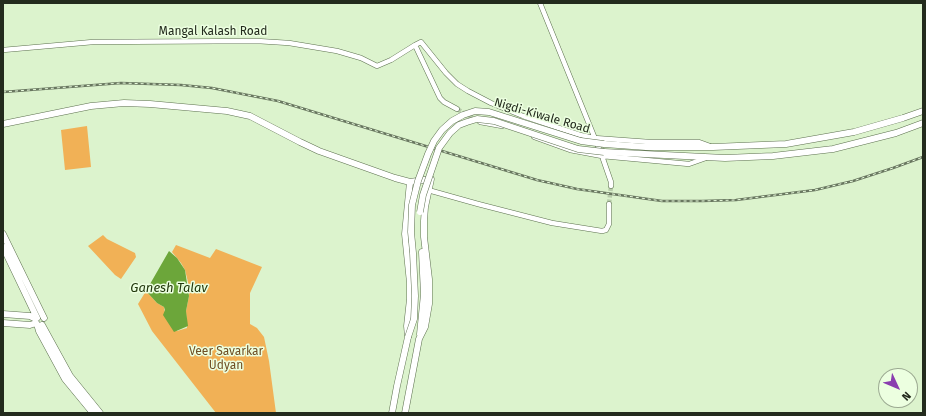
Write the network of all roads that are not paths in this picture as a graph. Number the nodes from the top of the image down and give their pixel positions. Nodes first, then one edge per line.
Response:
1 (540, 3) edge
2 (417, 44) junction
3 (3, 50) edge
4 (457, 108) tunnel mouth
5 (923, 111) edge
6 (480, 122) tunnel mouth
7 (923, 123) edge
8 (3, 124) edge
9 (594, 138) junction
10 (713, 147) junction
11 (602, 156) junction
12 (709, 157) junction
13 (410, 182) junction
14 (611, 186) tunnel mouth
15 (428, 190) junction
16 (609, 204) tunnel mouth
17 (3, 234) edge
18 (3, 246) edge
19 (3, 314) edge
20 (39, 321) junction
21 (3, 323) edge
22 (408, 337) junction
23 (419, 339) junction
24 (93, 413) edge
25 (100, 413) edge
26 (392, 413) edge
27 (405, 413) edge

1 - 9 street
2 - 3 street, Mangal Kalash Road
2 - 4 street
2 - 9 street
5 - 10 main road, Nigdi-Kiwale Road
6 - 11 street
7 - 12 main road, Nigdi-Kiwale Road
8 - 13 main road
9 - 10 street
9 - 11 street
10 - 22 main road, Nigdi-Kiwale Road, bridge
11 - 12 street
11 - 14 street
12 - 23 main road, Nigdi-Kiwale Road, bridge
13 - 15 main road
13 - 22 main road
15 - 16 street
15 - 23 main road
17 - 20 main road
18 - 20 main road
19 - 20 main road
20 - 21 main road
20 - 24 main road
20 - 25 main road
22 - 26 main road
23 - 27 main road

